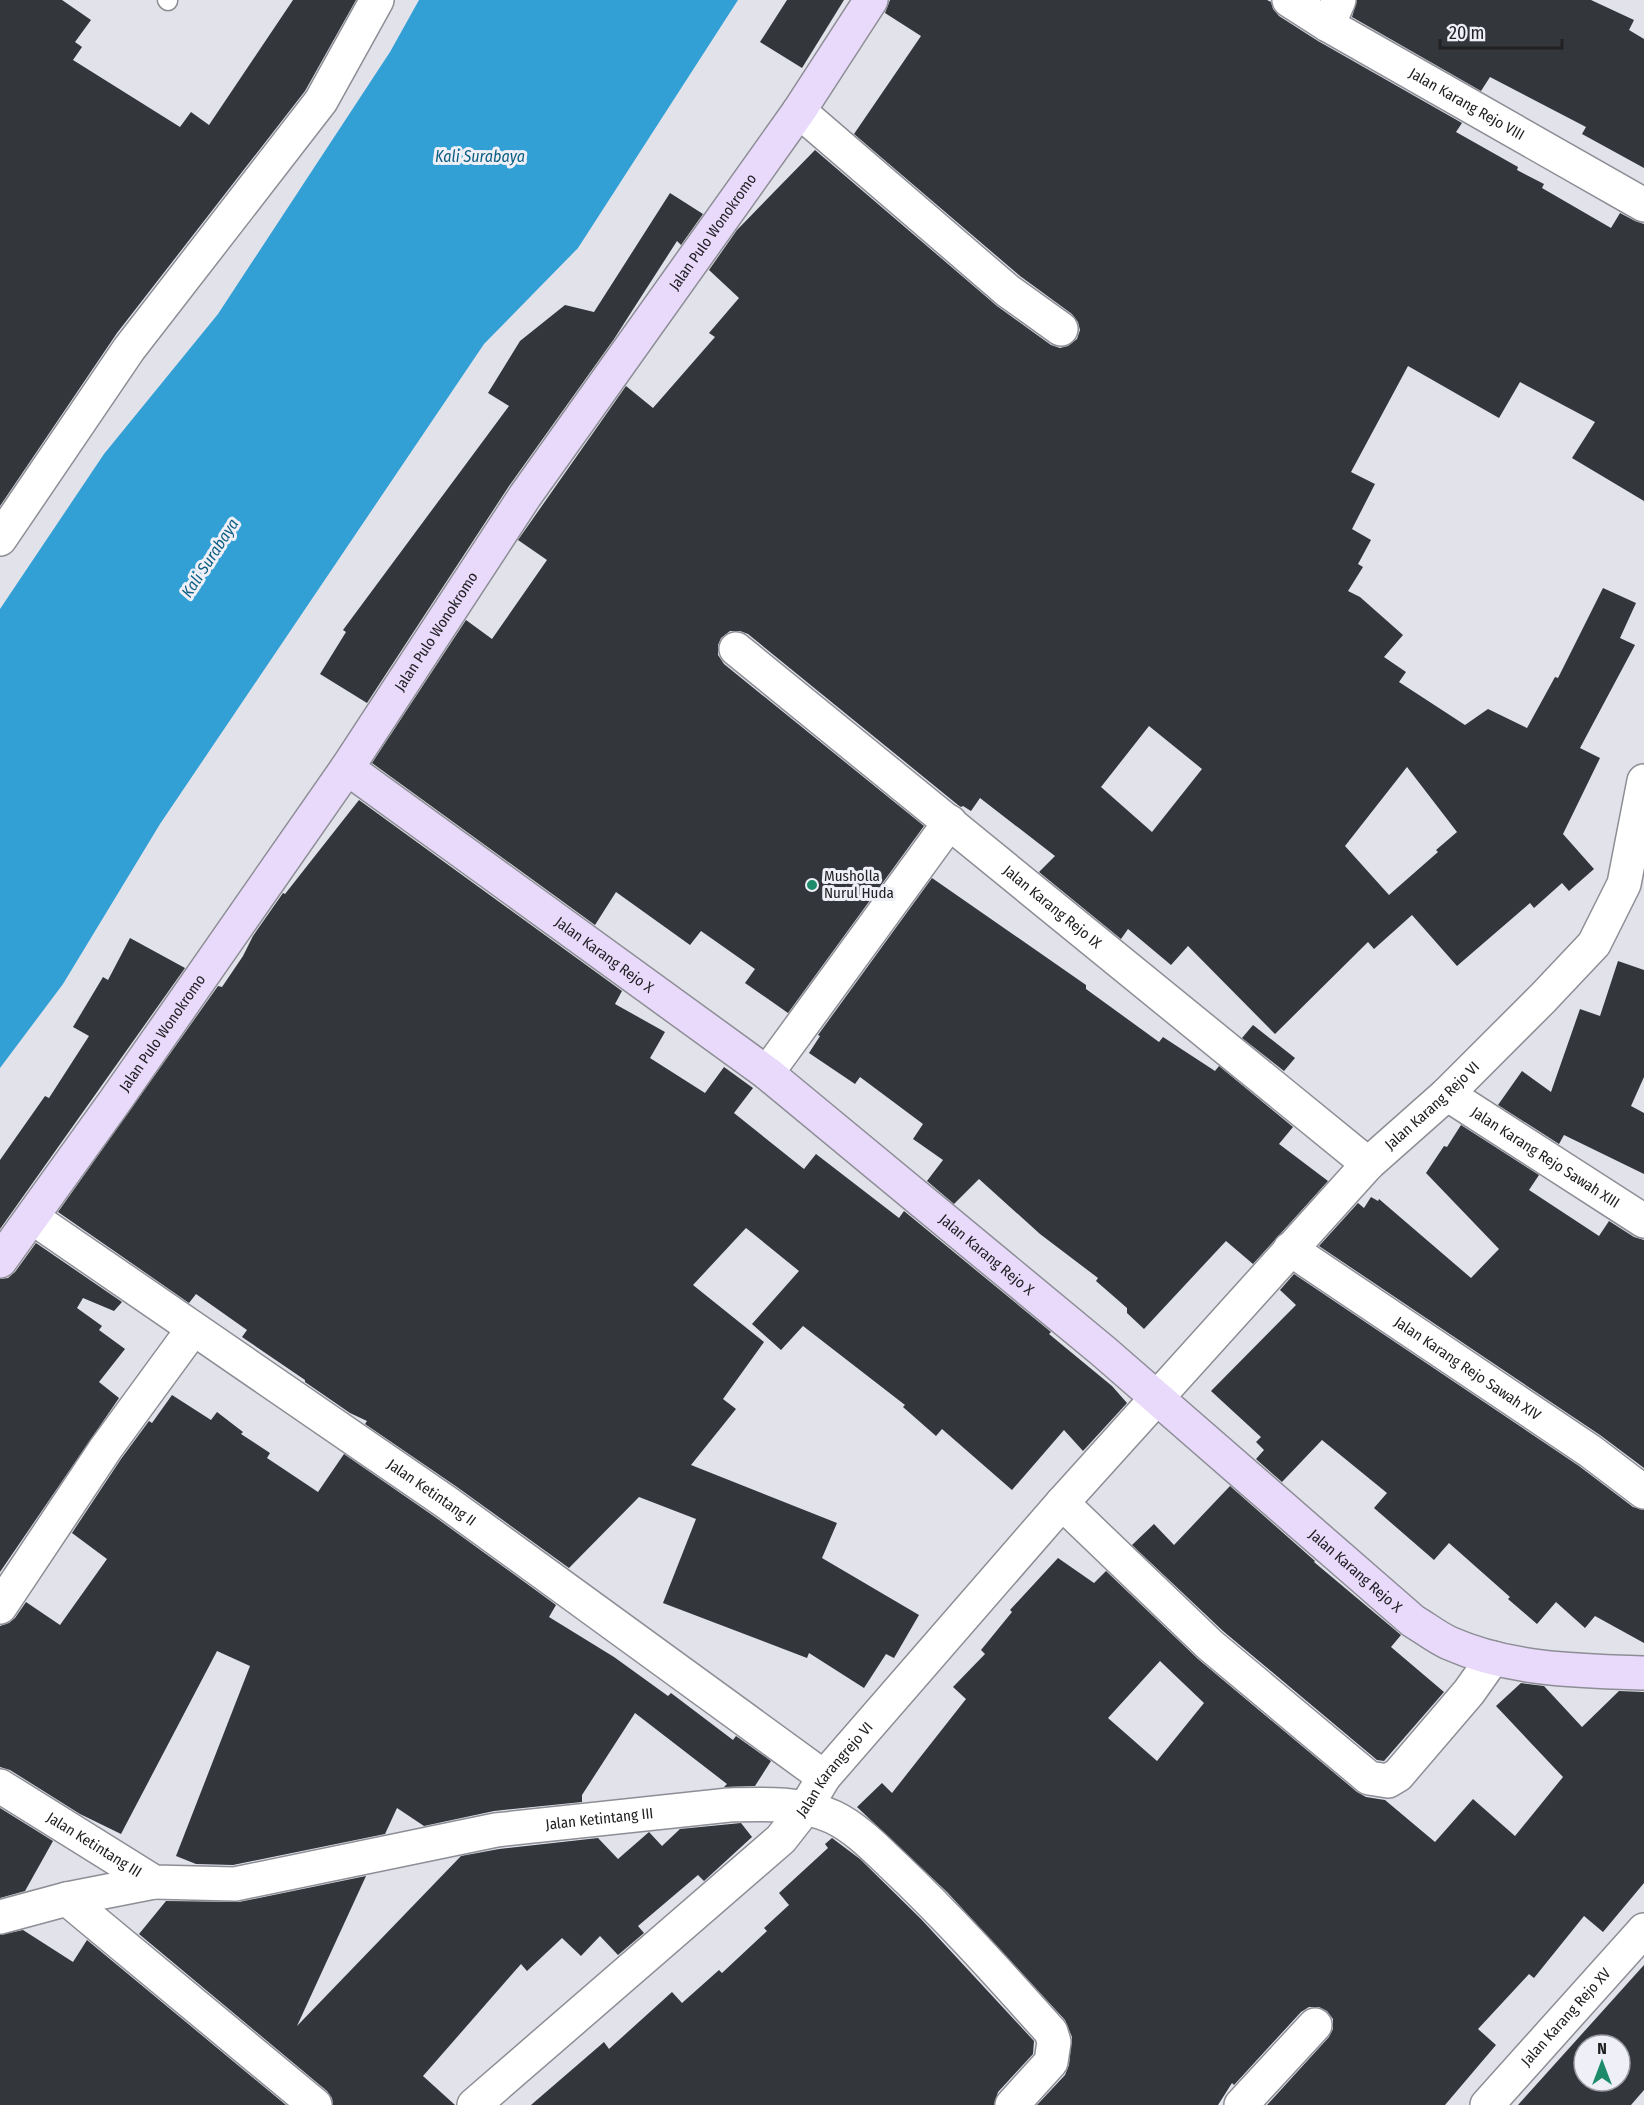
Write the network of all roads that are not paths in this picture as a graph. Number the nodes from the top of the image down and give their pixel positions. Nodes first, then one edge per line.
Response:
1 (377, 0) edge
2 (871, 0) edge
3 (1289, 0) edge
4 (1333, 12) edge
5 (799, 111) junction
6 (1644, 205) edge
7 (1061, 329) dead end
8 (0, 539) edge
9 (736, 649) dead end
10 (347, 768) junction
11 (1644, 781) edge
12 (950, 822) junction
13 (1637, 853) edge
14 (766, 1073) junction
15 (1447, 1094) junction
16 (1368, 1164) junction
17 (33, 1218) junction
18 (1644, 1221) edge
19 (1290, 1250) junction
20 (0, 1261) edge
21 (193, 1329) junction
22 (1158, 1399) junction
23 (1644, 1492) edge
24 (1062, 1503) junction
25 (0, 1607) edge
26 (1493, 1658) junction
27 (1644, 1673) edge
28 (824, 1777) junction
29 (0, 1786) edge
30 (806, 1808) junction
31 (154, 1882) junction
32 (67, 1899) junction
33 (0, 1917) edge
34 (1644, 1930) edge
35 (1315, 2025) dead end
36 (315, 2105) edge
37 (474, 2105) edge
38 (1012, 2105) edge
39 (1241, 2105) edge
40 (1487, 2105) edge

1 - 8 street
2 - 5 street, Jalan Pulo Wonokromo
3 - 4 street, Jalan Karang Rejo VIII
4 - 6 street, Jalan Karang Rejo VIII
5 - 7 street
5 - 10 street, Jalan Pulo Wonokromo
9 - 12 street, Jalan Karang Rejo IX
10 - 14 street, Jalan Karang Rejo X
10 - 17 street, Jalan Pulo Wonokromo
11 - 13 street, Jalan Karang Rejo VI
12 - 14 street
12 - 16 street, Jalan Karang Rejo IX
13 - 15 street, Jalan Karang Rejo VI
14 - 22 street, Jalan Karang Rejo X
15 - 16 street, Jalan Karang Rejo VI
15 - 18 street, Jalan Karang Rejo Sawah XIII
16 - 19 street, Jalan Karang Rejo VI
17 - 20 street, Jalan Pulo Wonokromo
17 - 21 street, Jalan Ketintang II
19 - 22 street, Jalan Karang Rejo VI
19 - 23 street, Jalan Karang Rejo Sawah XIV
21 - 25 street
21 - 28 street, Jalan Ketintang II
22 - 24 street, Jalan Karangrejo VI
22 - 26 street, Jalan Karang Rejo X
24 - 26 street
24 - 28 street, Jalan Karangrejo VI
26 - 27 street, Jalan Karang Rejo X
28 - 30 street, Jalan Karangrejo VI
29 - 31 street, Jalan Ketintang III
30 - 31 street, Jalan Ketintang III
30 - 37 street, Jalan Karangrejo VI
30 - 38 street, Jalan Ketintang III
31 - 32 street
32 - 33 street
32 - 36 street
34 - 40 street, Jalan Karang Rejo XV
35 - 39 street

